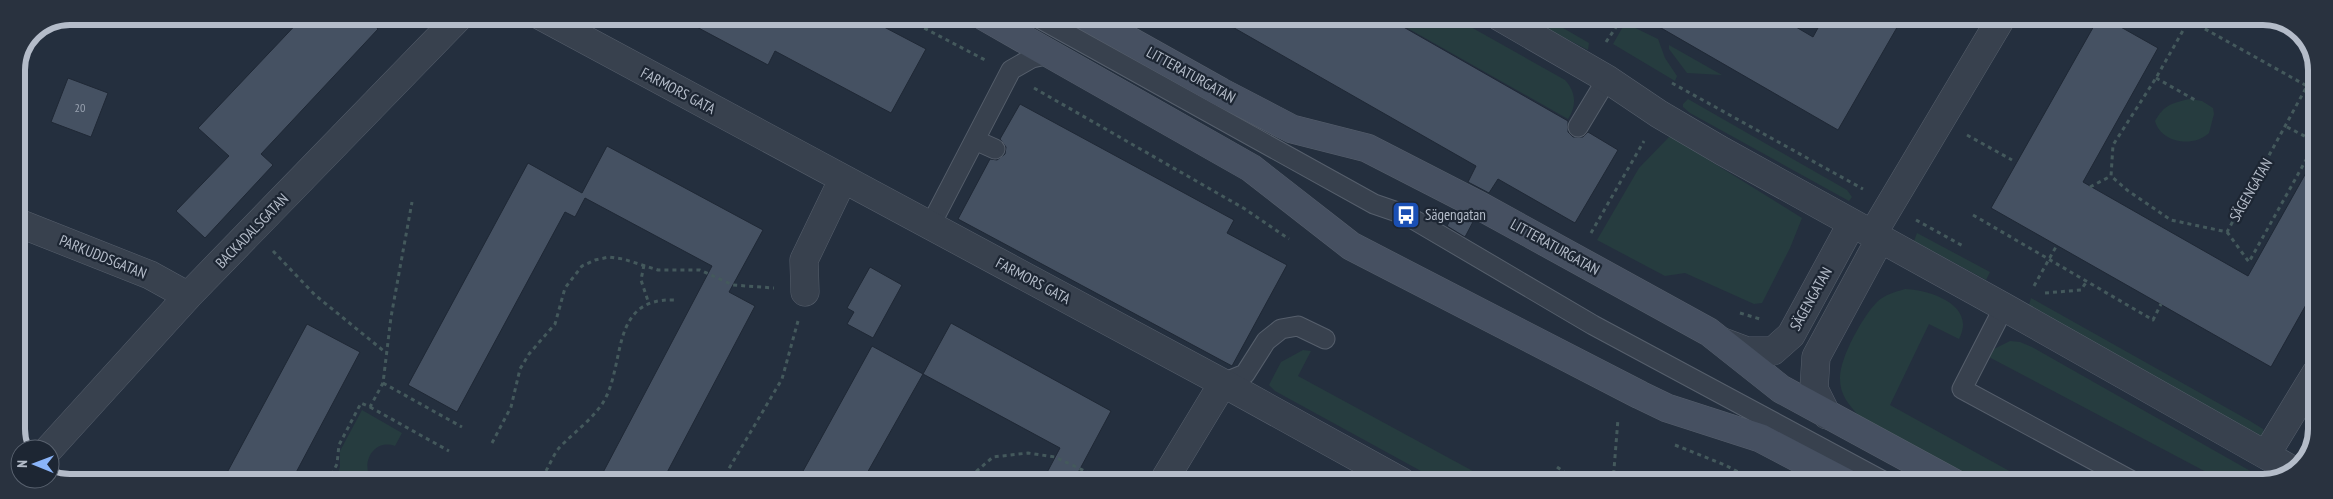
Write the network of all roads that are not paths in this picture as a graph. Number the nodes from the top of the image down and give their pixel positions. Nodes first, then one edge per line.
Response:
1 (451, 25) edge
2 (558, 25) edge
3 (999, 25) edge
4 (1051, 25) edge
5 (1103, 25) edge
6 (1514, 25) edge
7 (1997, 25) edge
8 (1050, 54) junction
9 (1607, 80) junction
10 (1578, 127) dead end
11 (975, 140) junction
12 (995, 149) dead end
13 (843, 179) junction
14 (25, 226) edge
15 (930, 226) junction
16 (1868, 232) junction
17 (805, 292) road end
18 (188, 296) junction
19 (2004, 307) junction
20 (1325, 339) dead end
21 (1723, 342) junction
22 (1223, 383) junction
23 (2308, 387) edge
24 (1826, 415) junction
25 (58, 439) edge
26 (2266, 456) junction
27 (2287, 467) edge
28 (1168, 474) edge
29 (1388, 474) edge
30 (1830, 474) edge
31 (1870, 474) edge
32 (1937, 474) edge
33 (2119, 474) edge

1 - 18 street, BACKADALSGATAN
2 - 13 street, FARMORS GATA
3 - 8 street
4 - 31 lane
5 - 21 street, LITTERATURGATAN
6 - 9 street
7 - 16 street, SÄGENGATAN
8 - 11 lane
8 - 30 street
9 - 10 lane
9 - 16 street
11 - 12 lane
11 - 15 lane
13 - 15 street, FARMORS GATA
13 - 17 street
14 - 18 street, PARKUDDSGATAN
15 - 22 street, FARMORS GATA
16 - 19 street
16 - 21 street, SÄGENGATAN
16 - 24 street, SÄGENGATAN
18 - 25 street, BACKADALSGATAN
19 - 26 street
19 - 33 lane
20 - 22 lane
21 - 24 street, LITTERATURGATAN
22 - 28 street
22 - 29 street, FARMORS GATA
23 - 26 street
24 - 32 street, LITTERATURGATAN
26 - 27 street

